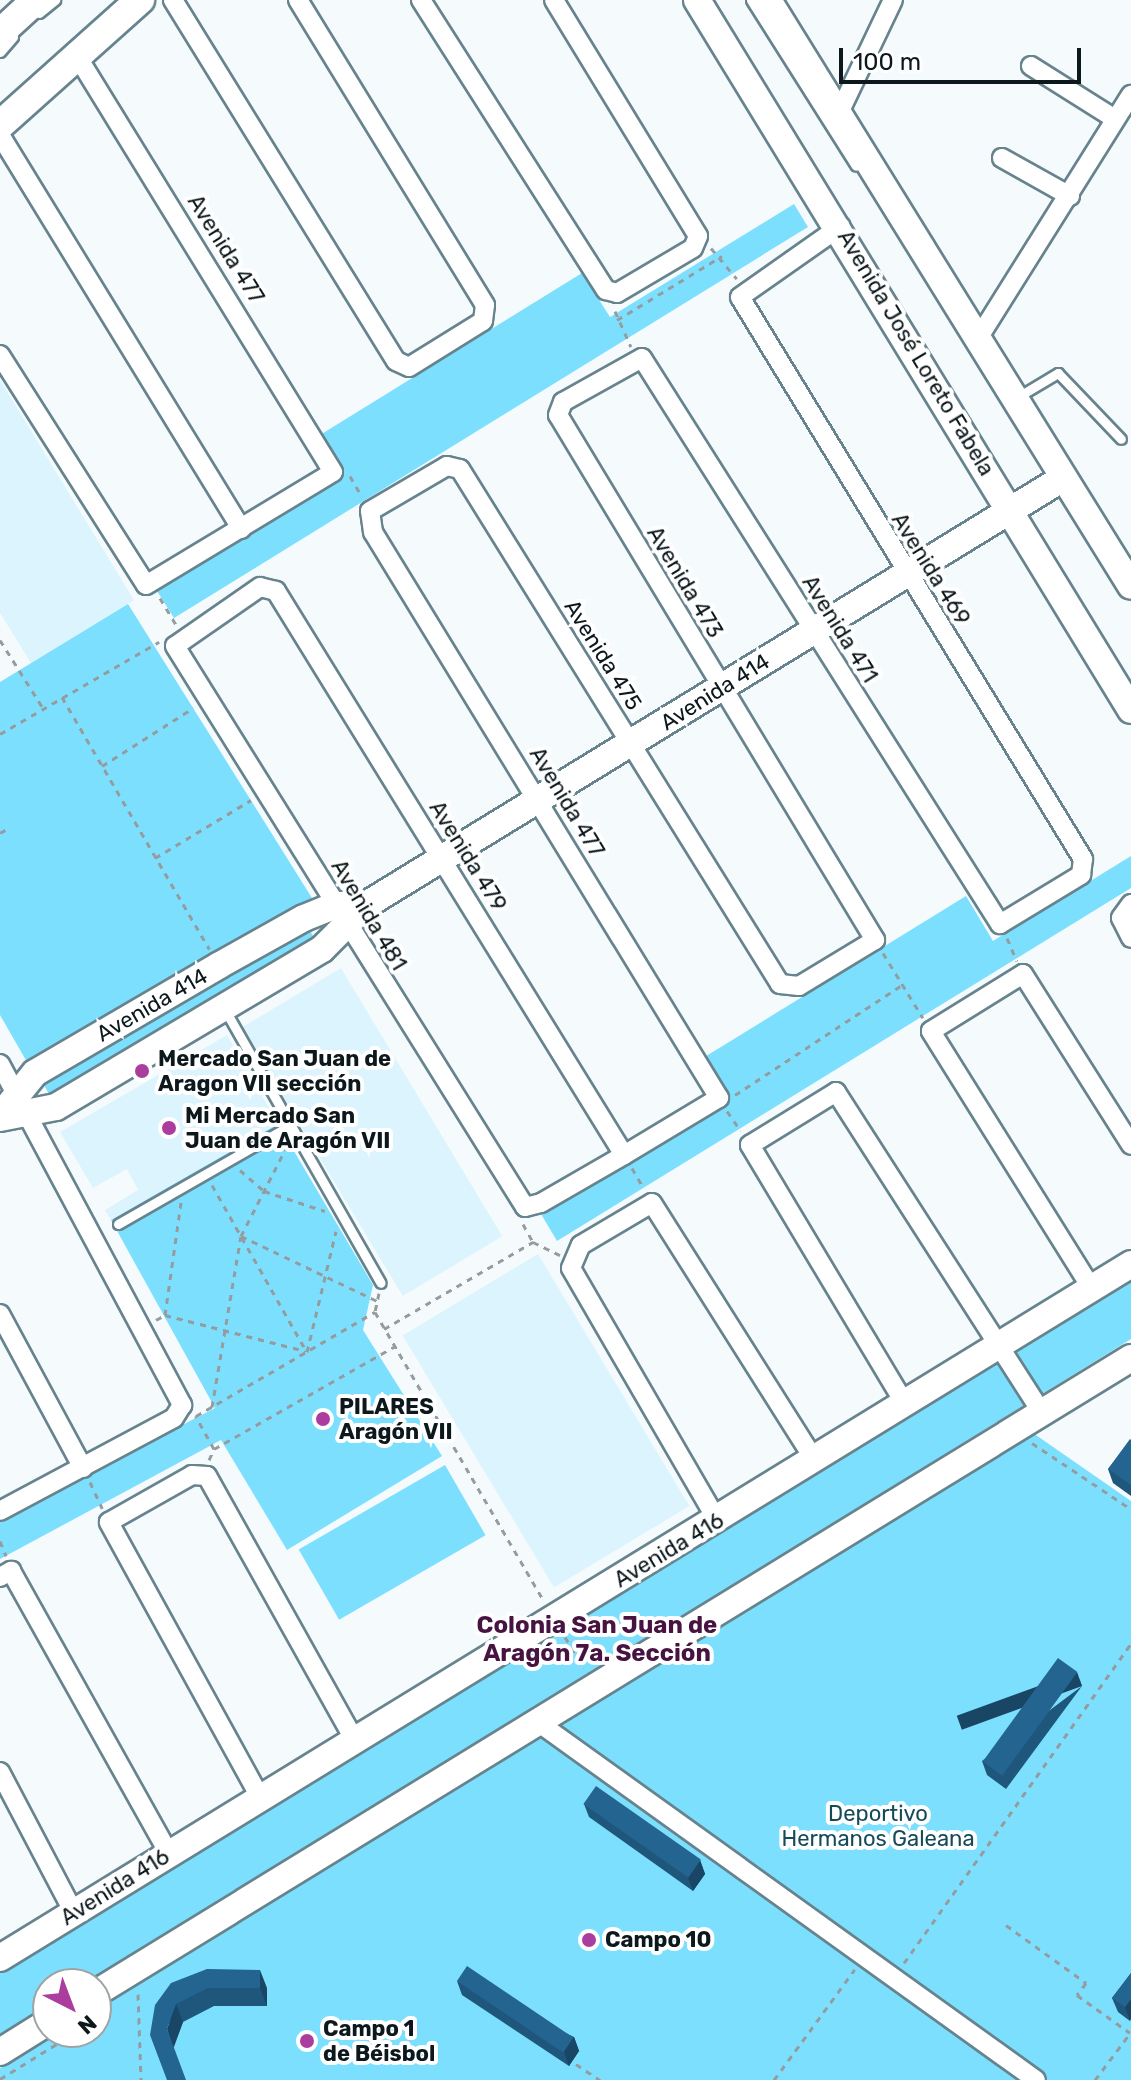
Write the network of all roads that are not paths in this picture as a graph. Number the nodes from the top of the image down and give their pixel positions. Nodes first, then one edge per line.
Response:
1 (55, 0) edge
2 (140, 0) edge
3 (173, 0) edge
4 (298, 0) edge
5 (421, 0) edge
6 (554, 0) edge
7 (697, 0) edge
8 (751, 0) edge
9 (768, 0) edge
10 (893, 0) edge
11 (23, 4) edge
12 (0, 33) edge
13 (0, 52) edge
14 (75, 52) junction
15 (1031, 66) dead end
16 (1131, 95) edge
17 (840, 111) junction
18 (1115, 119) junction
19 (0, 125) edge
20 (0, 135) edge
21 (1002, 158) dead end
22 (1070, 196) junction
23 (841, 226) junction
24 (979, 337) junction
25 (0, 355) edge
26 (639, 358) joint
27 (1016, 398) junction
28 (1121, 439) dead end
29 (1063, 478) junction
30 (1010, 511) junction
31 (241, 529) junction
32 (373, 532) joint
33 (906, 574) junction
34 (1131, 586) edge
35 (813, 632) junction
36 (179, 640) joint
37 (721, 688) junction
38 (1131, 710) edge
39 (630, 745) junction
40 (538, 801) junction
41 (442, 860) junction
42 (1126, 909) edge
43 (342, 916) junction
44 (1000, 924) joint
45 (1131, 938) edge
46 (788, 989) joint
47 (223, 1007) junction
48 (0, 1064) edge
49 (16, 1093) junction
50 (0, 1117) edge
51 (29, 1117) junction
52 (293, 1128) junction
53 (1131, 1145) edge
54 (624, 1155) junction
55 (118, 1224) dead end
56 (1131, 1264) edge
57 (381, 1283) road end
58 (1092, 1289) junction
59 (0, 1314) edge
60 (999, 1347) junction
61 (1131, 1358) edge
62 (905, 1404) junction
63 (1042, 1413) junction
64 (815, 1461) junction
65 (83, 1468) junction
66 (0, 1511) edge
67 (717, 1520) junction
68 (6, 1574) edge
69 (546, 1728) dead end
70 (355, 1741) junction
71 (0, 1772) edge
72 (261, 1799) junction
73 (169, 1854) junction
74 (74, 1913) junction
75 (0, 1958) edge
76 (112, 1996) edge
77 (32, 2032) edge
78 (0, 2052) edge
79 (1036, 2080) edge

1 - 13 lane
2 - 14 main road
3 - 4 street
5 - 6 street
7 - 23 street, Avenida José Loreto Fabela
8 - 29 lane
9 - 17 street
10 - 17 street
11 - 12 main road
14 - 19 main road
14 - 31 street, Avenida 477
15 - 18 street
16 - 18 street
17 - 24 street
18 - 22 street
20 - 31 street
21 - 22 street
22 - 24 street
23 - 30 street, Avenida José Loreto Fabela
23 - 33 street, Avenida 469
24 - 27 street
25 - 31 street
26 - 35 street, Avenida 471
26 - 37 street, Avenida 473
27 - 28 lane
27 - 29 street
29 - 30 street, Avenida 414
29 - 34 street
30 - 33 street, Avenida 414
30 - 38 street, Avenida José Loreto Fabela
32 - 39 street, Avenida 475
32 - 40 street, Avenida 477
33 - 35 street, Avenida 414
33 - 44 street, Avenida 469
35 - 37 street, Avenida 414
35 - 44 street, Avenida 471
36 - 41 street, Avenida 479
36 - 43 street, Avenida 481
37 - 39 street, Avenida 414
37 - 46 street, Avenida 473
39 - 40 street, Avenida 414
39 - 46 street, Avenida 475
40 - 41 street, Avenida 414
40 - 54 street, Avenida 477
41 - 43 street, Avenida 414
41 - 54 street, Avenida 479
42 - 45 street
43 - 47 street, Avenida 414
43 - 49 street, Avenida 414
43 - 54 street, Avenida 481
47 - 51 street, Avenida 414
47 - 52 lane
48 - 49 street
49 - 50 street, Avenida 414
49 - 51 street
50 - 51 street, Avenida 414
51 - 65 street
52 - 55 lane
52 - 57 lane
53 - 58 street
56 - 58 street, Avenida 416
58 - 60 street, Avenida 416
59 - 65 street
60 - 62 street, Avenida 416
60 - 62 street
60 - 63 street
61 - 63 street
62 - 64 street, Avenida 416
63 - 76 street
64 - 67 street, Avenida 416
64 - 67 street
65 - 66 street
67 - 70 street, Avenida 416
68 - 73 street
69 - 79 street
70 - 72 street, Avenida 416
70 - 72 street
71 - 74 street
72 - 73 street, Avenida 416
73 - 74 street, Avenida 416
74 - 75 street, Avenida 416
77 - 78 street

